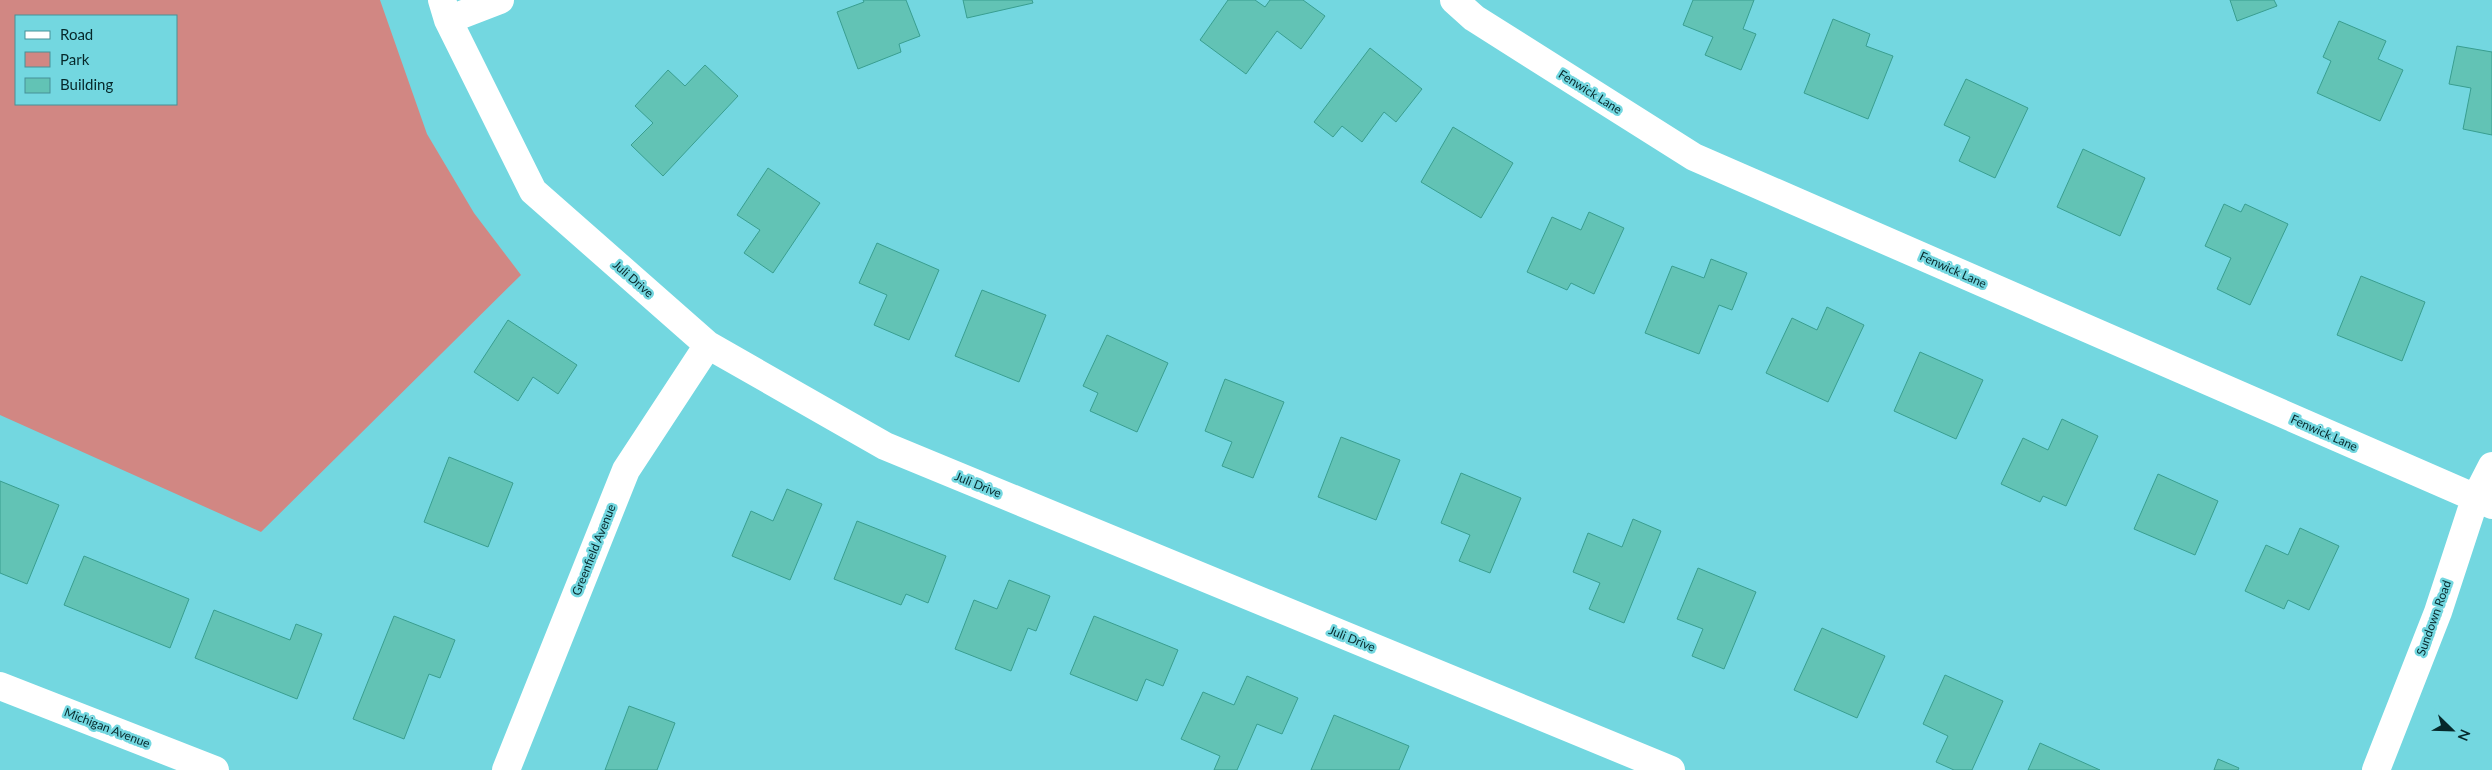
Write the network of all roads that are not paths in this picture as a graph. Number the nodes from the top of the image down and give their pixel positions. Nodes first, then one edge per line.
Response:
1 (500, 0) edge
2 (1454, 0) edge
3 (445, 10) edge
4 (708, 345) junction
5 (2492, 466) edge
6 (2483, 502) edge
7 (0, 686) edge
8 (215, 770) edge
9 (506, 770) edge
10 (1671, 770) edge
11 (2376, 770) edge

1 - 3 street
2 - 6 street, Fenwick Lane
3 - 4 street, Juli Drive
4 - 9 street, Greenfield Avenue
4 - 10 street, Juli Drive
5 - 6 street, Sundown Road
6 - 11 street, Sundown Road
7 - 8 street, Michigan Avenue

